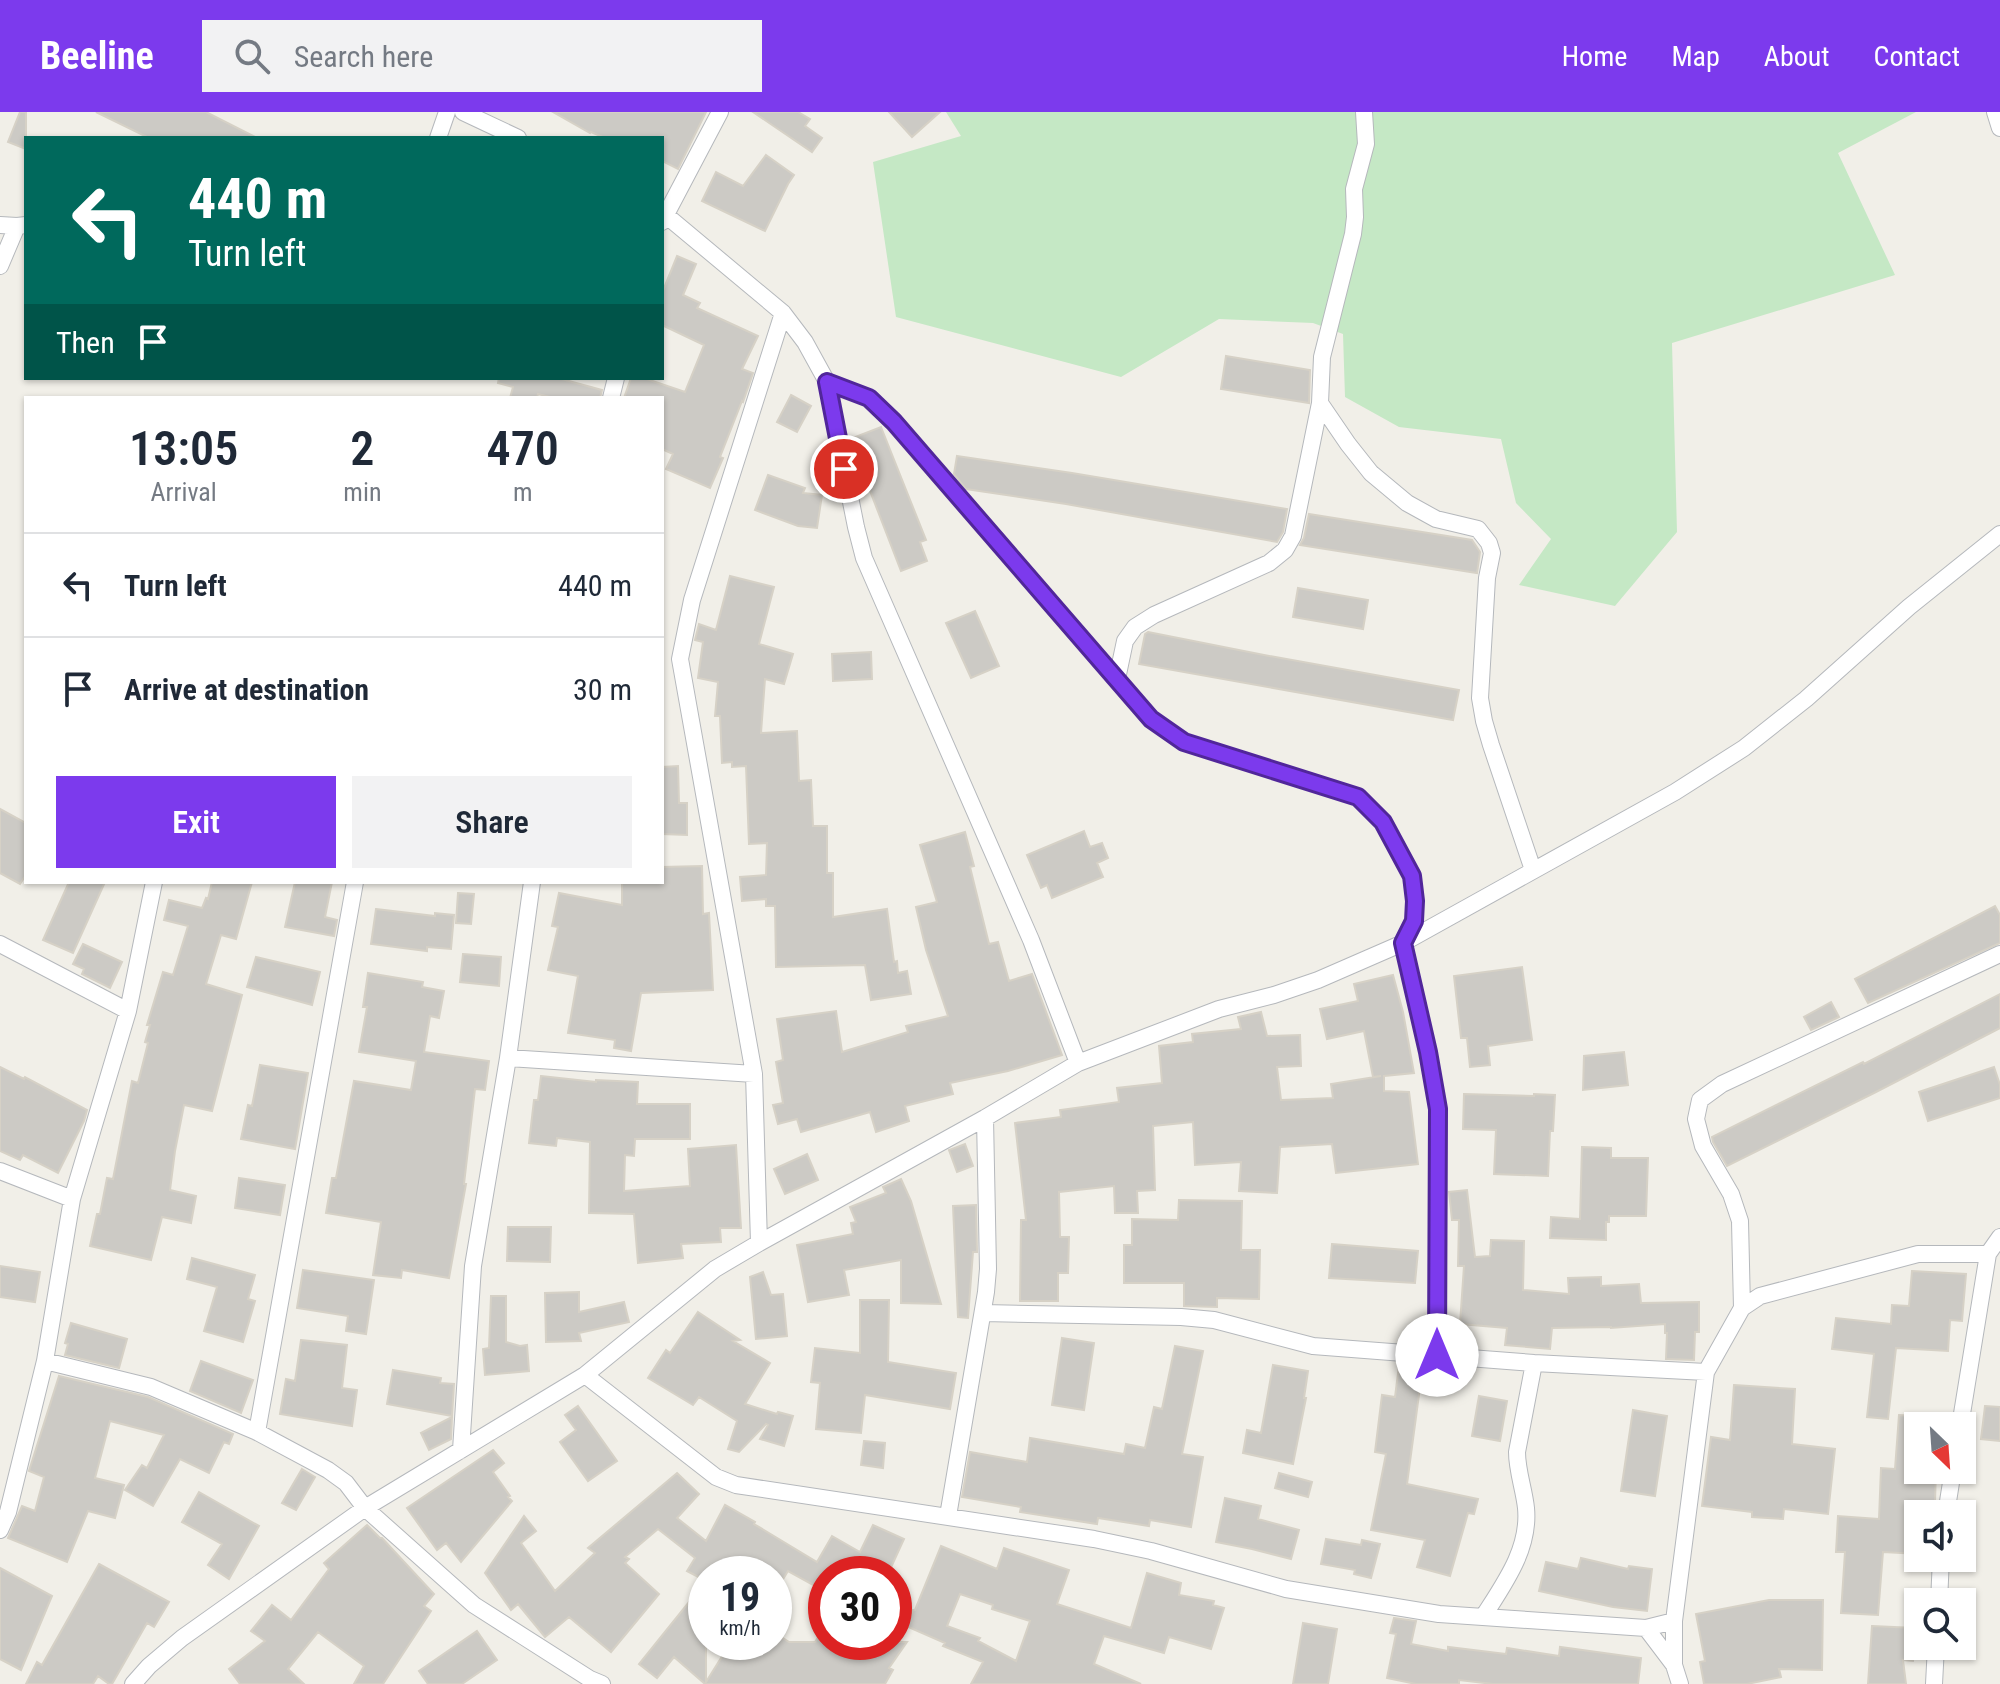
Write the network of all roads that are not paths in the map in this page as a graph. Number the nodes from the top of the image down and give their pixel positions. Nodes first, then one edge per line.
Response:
1 (447, 112) edge
2 (463, 112) edge
3 (720, 112) edge
4 (1364, 112) edge
5 (1995, 112) edge
6 (484, 116) edge
7 (2000, 128) edge
8 (439, 136) edge
9 (515, 136) edge
10 (664, 215) edge
11 (664, 218) edge
12 (14, 225) edge
13 (0, 266) edge
14 (783, 313) junction
15 (827, 382) junction
16 (1320, 403) junction
17 (2000, 534) edge
18 (1117, 679) junction
19 (1533, 870) junction
20 (154, 884) edge
21 (355, 884) edge
22 (532, 884) edge
23 (1403, 943) junction
24 (0, 944) edge
25 (2000, 954) edge
26 (128, 1011) junction
27 (508, 1058) junction
28 (1078, 1063) junction
29 (754, 1074) junction
30 (985, 1118) junction
31 (0, 1171) edge
32 (72, 1199) junction
33 (2000, 1237) edge
34 (759, 1243) junction
35 (1988, 1254) junction
36 (1742, 1308) junction
37 (983, 1313) junction
38 (1437, 1355) junction
39 (45, 1361) junction
40 (1534, 1363) junction
41 (1706, 1372) junction
42 (585, 1375) junction
43 (1962, 1412) edge
44 (257, 1432) junction
45 (461, 1450) junction
46 (365, 1508) junction
47 (948, 1516) junction
48 (0, 1530) edge
49 (1483, 1617) junction
50 (1674, 1621) junction
51 (1646, 1628) junction
52 (1935, 1660) edge
53 (1674, 1665) junction
54 (133, 1684) edge
55 (602, 1684) edge
56 (1680, 1684) edge
57 (1934, 1684) edge

1 - 8 street
2 - 6 street
3 - 10 street
4 - 16 street
5 - 7 street
6 - 9 street
11 - 14 street
12 - 13 street
14 - 15 street
14 - 29 street
15 - 18 street
15 - 28 street
16 - 18 street
16 - 19 street
17 - 19 street
18 - 23 street
19 - 23 street
20 - 26 street
21 - 44 street
22 - 27 street
23 - 28 street
23 - 38 street
24 - 26 street
25 - 36 street
26 - 32 street
27 - 29 street
27 - 45 street
28 - 30 street
29 - 34 street
30 - 34 street
30 - 37 street
31 - 32 street
32 - 39 street
33 - 35 street
34 - 42 street
35 - 36 street
35 - 43 street
36 - 41 street
37 - 38 street
37 - 47 street
38 - 40 street
39 - 44 street
39 - 48 street
40 - 41 street
40 - 49 street
41 - 50 street
42 - 45 street
42 - 47 street
44 - 46 street
45 - 46 street
46 - 54 street
46 - 55 street
47 - 49 street
49 - 51 street
50 - 51 street
50 - 53 street
51 - 53 street
52 - 57 street
53 - 56 street

